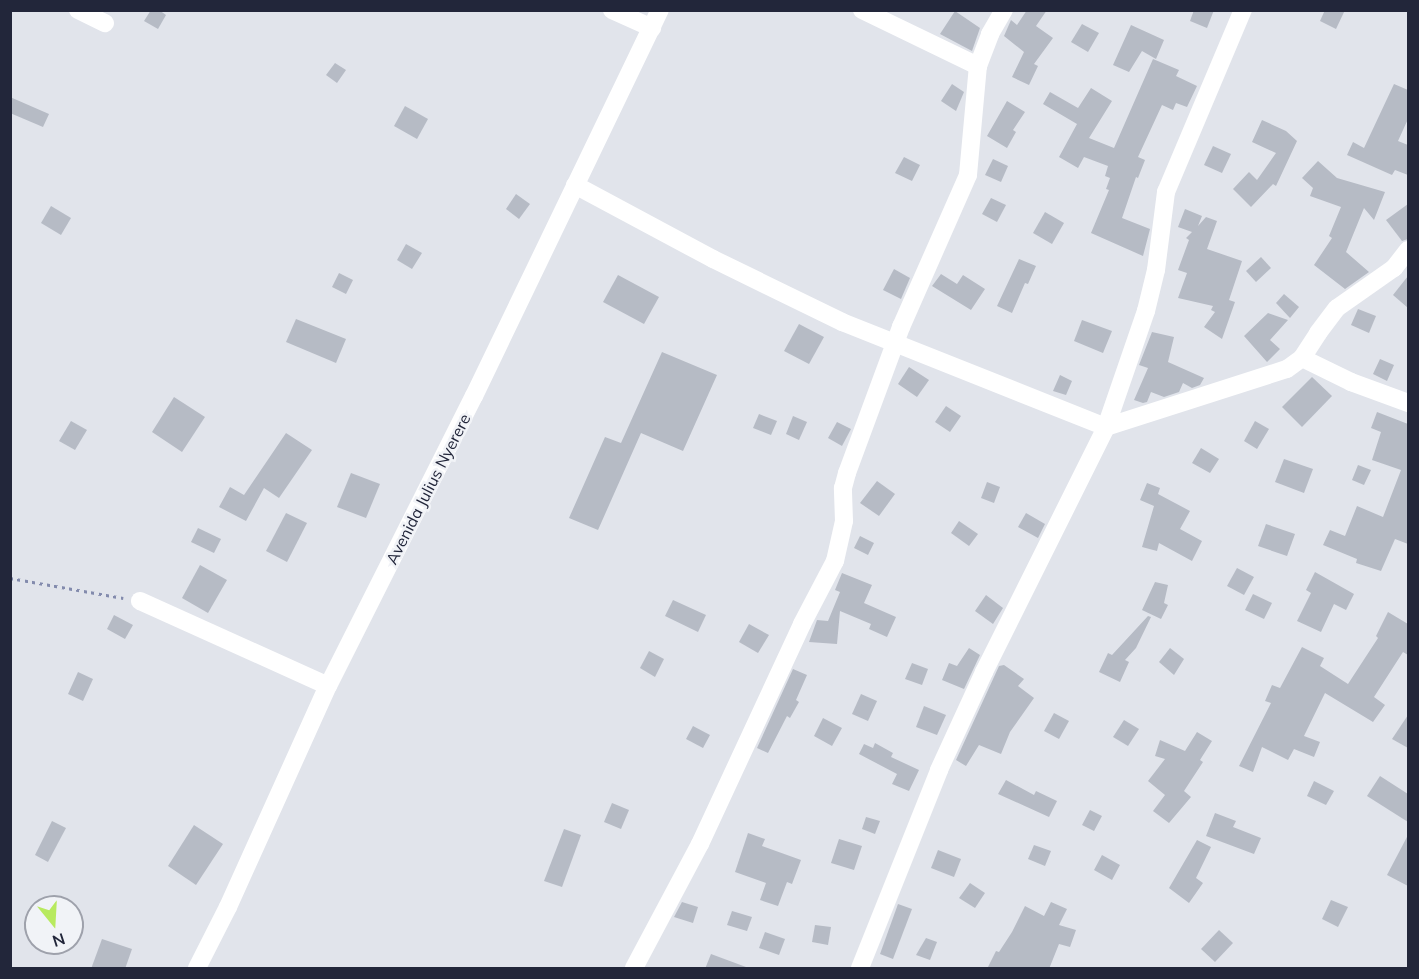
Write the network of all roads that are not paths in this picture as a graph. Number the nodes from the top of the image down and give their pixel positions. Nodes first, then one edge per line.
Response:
1 (78, 10) edge
2 (612, 10) edge
3 (660, 10) edge
4 (862, 10) edge
5 (1004, 10) edge
6 (1243, 10) edge
7 (105, 23) dead end
8 (652, 28) junction
9 (978, 66) junction
10 (575, 185) junction
11 (1408, 250) edge
12 (894, 345) junction
13 (1302, 358) junction
14 (1408, 403) edge
15 (1106, 427) junction
16 (140, 601) road end
17 (328, 686) junction
18 (197, 969) edge
19 (634, 969) edge
20 (860, 969) edge

1 - 7 street
2 - 8 street
3 - 8 street, Avenida Julius Nyerere
4 - 9 street
5 - 9 street
6 - 15 street
8 - 10 street, Avenida Julius Nyerere
9 - 12 street
10 - 12 street
10 - 17 street, Avenida Julius Nyerere
11 - 13 street
12 - 15 street
12 - 19 street
13 - 14 street
13 - 15 street
15 - 20 street
16 - 17 street
17 - 18 street, Avenida Julius Nyerere

